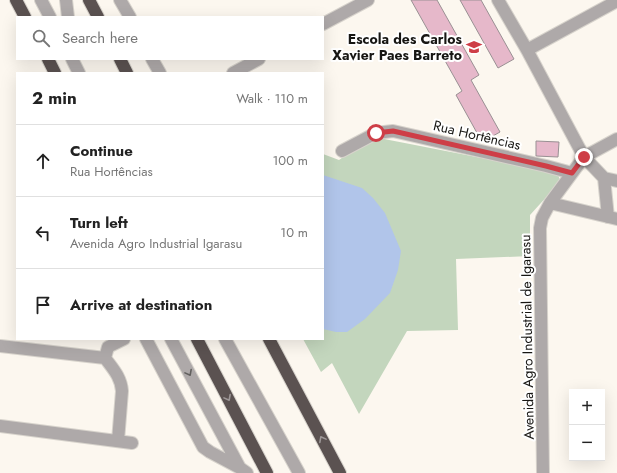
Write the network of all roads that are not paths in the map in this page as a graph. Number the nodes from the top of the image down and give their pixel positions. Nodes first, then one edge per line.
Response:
1 (16, 0) edge
2 (41, 0) edge
3 (66, 0) edge
4 (89, 0) edge
5 (120, 0) edge
6 (368, 0) edge
7 (498, 0) edge
8 (617, 1) edge
9 (24, 16) edge
10 (49, 16) edge
11 (68, 16) edge
12 (97, 16) edge
13 (129, 16) edge
14 (324, 23) edge
15 (527, 50) junction
16 (48, 60) edge
17 (73, 60) edge
18 (120, 60) edge
19 (153, 60) edge
20 (257, 60) edge
21 (54, 72) edge
22 (79, 72) edge
23 (126, 72) edge
24 (159, 72) edge
25 (235, 72) edge
26 (617, 139) edge
27 (342, 151) dead end
28 (584, 157) junction
29 (572, 173) junction
30 (604, 178) junction
31 (617, 181) edge
32 (550, 203) junction
33 (613, 218) edge
34 (122, 340) edge
35 (147, 340) edge
36 (172, 340) edge
37 (198, 340) edge
38 (226, 340) edge
39 (270, 340) edge
40 (0, 346) edge
41 (106, 348) edge
42 (0, 426) edge
43 (118, 441) junction
44 (132, 442) dead end
45 (244, 471) edge
46 (268, 473) edge
47 (299, 473) edge
48 (340, 473) edge
49 (543, 473) edge

1 - 9 highway
2 - 10 street
3 - 11 street
4 - 12 highway
5 - 13 street
6 - 14 street
7 - 15 street
8 - 15 street
15 - 28 street
16 - 21 highway
17 - 22 street
18 - 23 highway
19 - 24 street
20 - 25 street
26 - 28 street
27 - 29 street, Rua Hortências
28 - 29 street, Avenida Agro Industrial de Igarasu
28 - 30 street
29 - 32 street, Avenida Agro Industrial de Igarasu
30 - 31 street
30 - 33 street
32 - 33 street
32 - 49 street, Avenida Agro Industrial de Igarasu
34 - 41 street
35 - 45 street
36 -> 45 street
37 -> 46 highway
38 - 47 street
48 -> 39 highway
40 - 41 street
41 - 43 street
42 - 43 street
43 - 44 street

